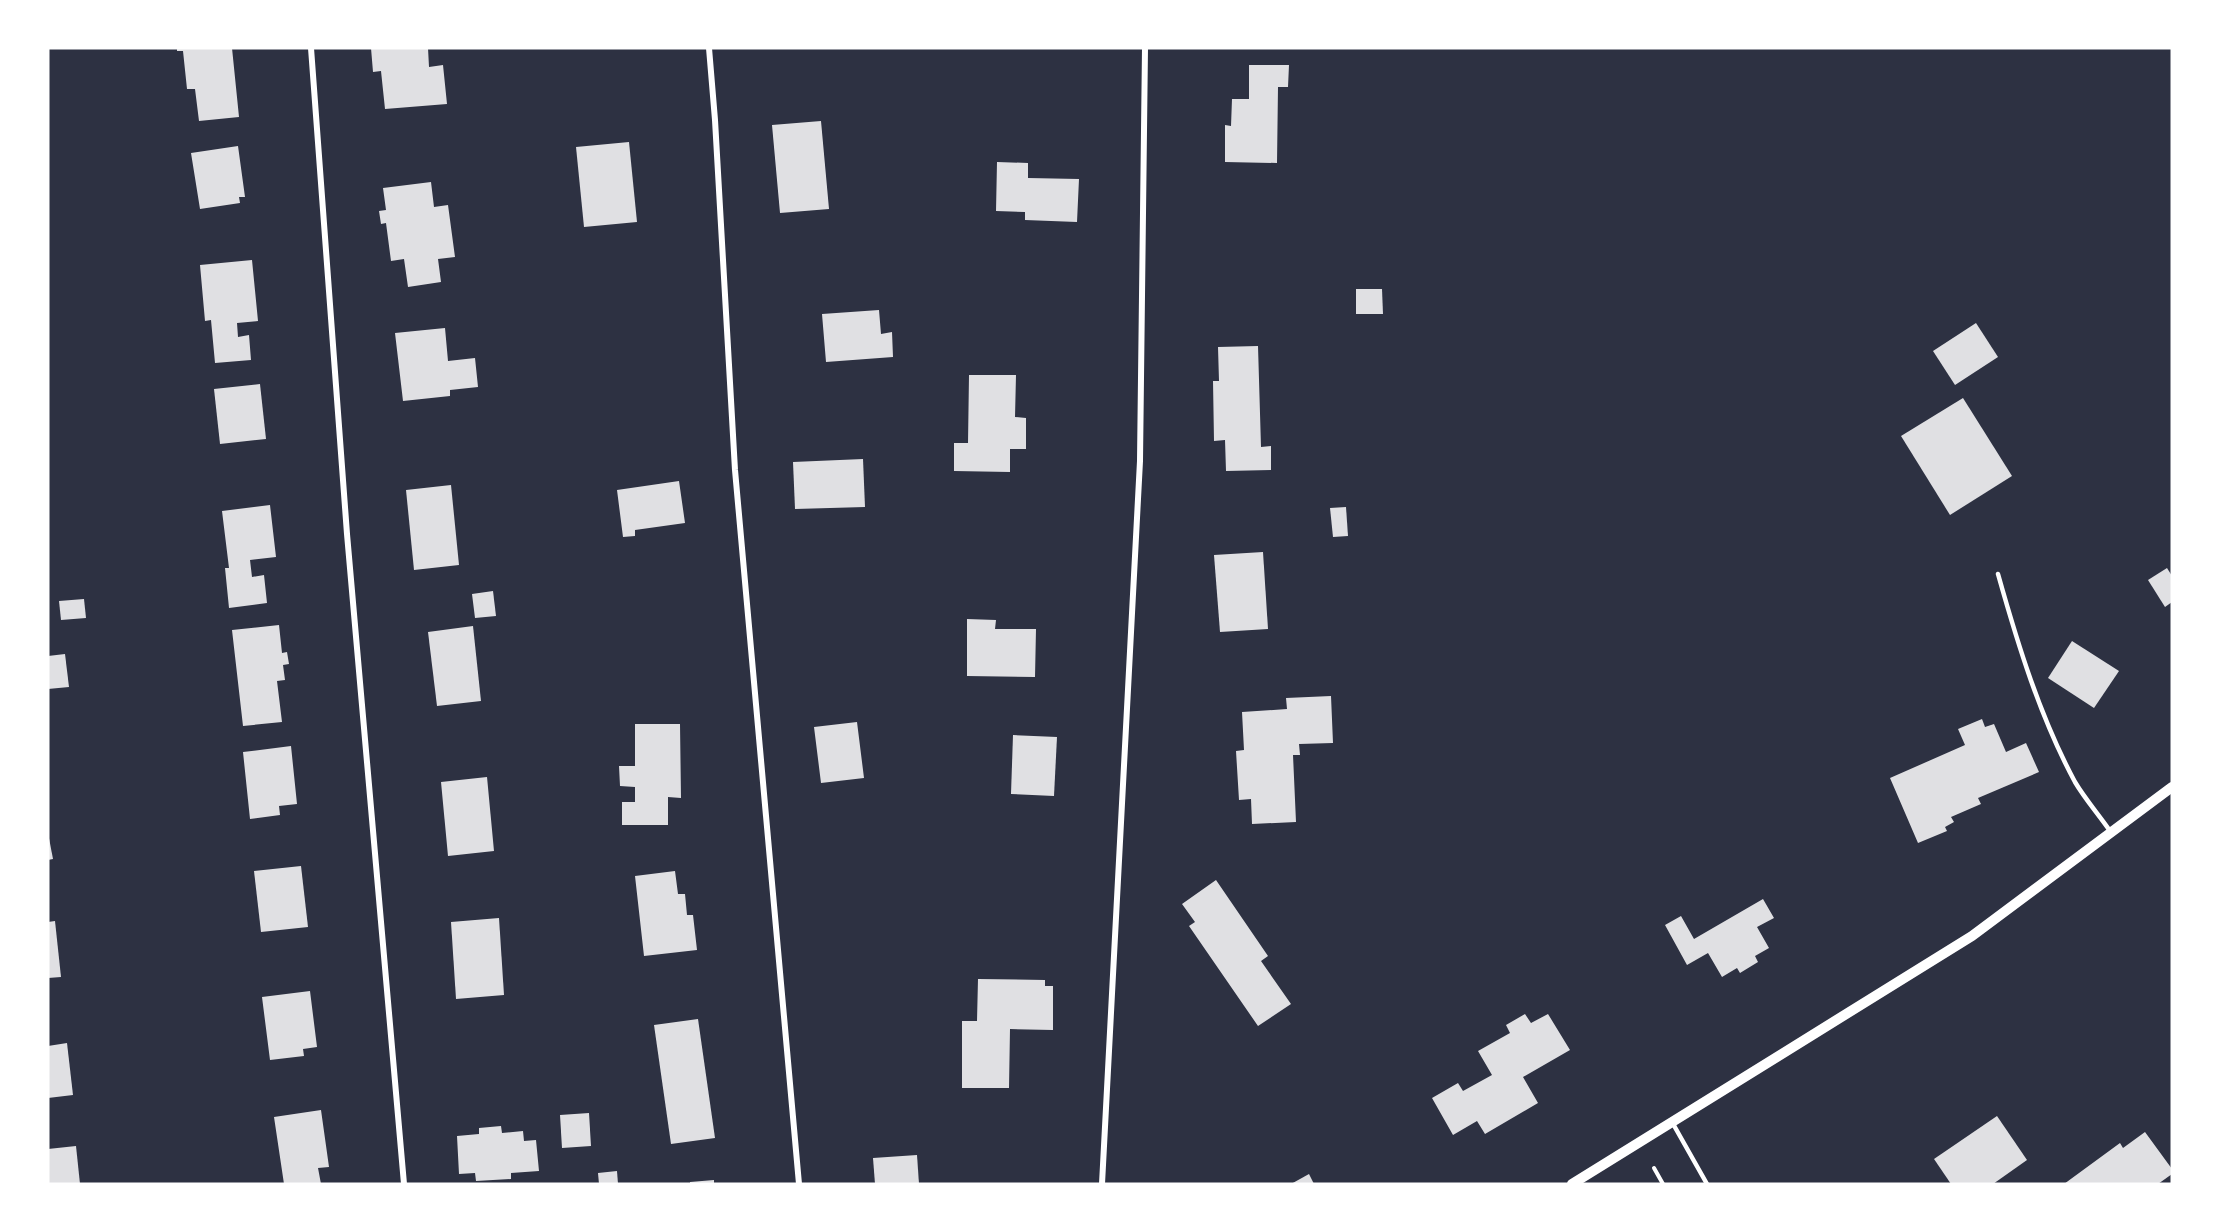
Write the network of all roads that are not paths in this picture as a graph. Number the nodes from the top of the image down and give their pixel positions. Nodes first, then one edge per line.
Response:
1 (311, 48) edge
2 (709, 48) edge
3 (1145, 48) edge
4 (1998, 574) dead end
5 (2172, 787) edge
6 (2112, 833) junction
7 (1672, 1122) junction
8 (1575, 1183) edge
9 (404, 1184) edge
10 (800, 1184) edge
11 (1102, 1184) edge
12 (1707, 1184) edge

1 - 9 street
2 - 10 street
3 - 11 street
4 - 6 lane
5 - 6 street
6 - 7 street
7 - 8 street
7 - 12 lane

